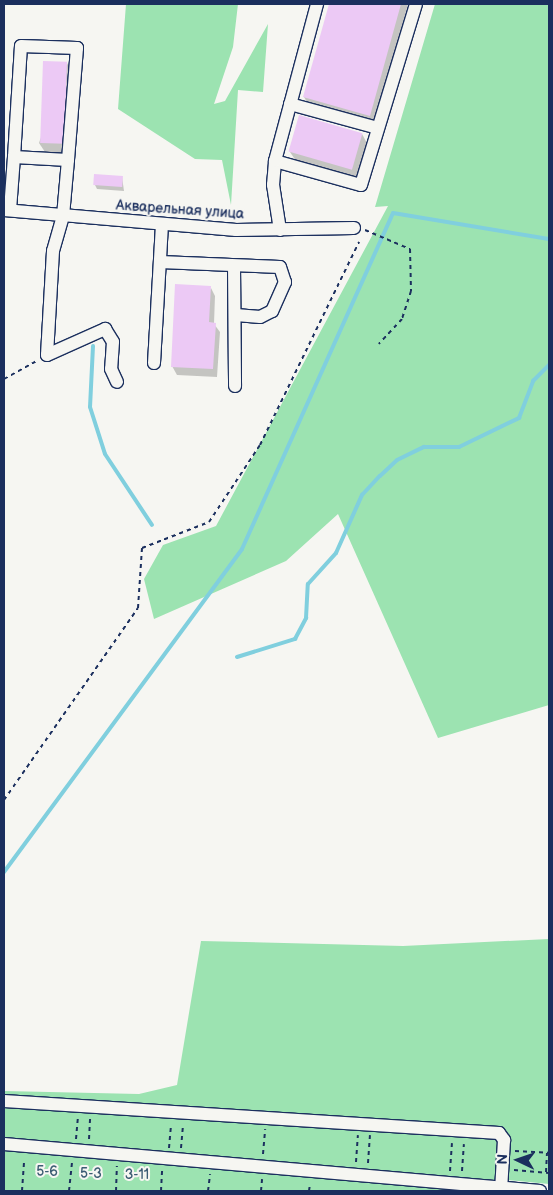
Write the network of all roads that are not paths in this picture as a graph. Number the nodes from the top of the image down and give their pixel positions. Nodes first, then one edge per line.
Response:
1 (317, 4) edge
2 (416, 4) edge
3 (290, 104) junction
4 (378, 128) junction
5 (14, 157) junction
6 (68, 160) junction
7 (275, 161) junction
8 (7, 210) edge
9 (63, 216) junction
10 (162, 226) junction
11 (354, 228) road end
12 (280, 230) junction
13 (160, 262) junction
14 (234, 266) junction
15 (236, 316) junction
16 (154, 362) dead end
17 (117, 382) dead end
18 (235, 386) dead end
19 (4, 1101) edge
20 (4, 1144) edge
21 (501, 1190) edge
22 (540, 1191) edge

1 - 3 street
2 - 4 street
3 - 4 street
3 - 7 street
4 - 7 street
5 - 6 street
5 - 6 street
5 - 8 street
6 - 9 street
7 - 12 street
8 - 9 street, Акварельная улица
9 - 10 street, Акварельная улица
9 - 17 street
10 - 12 street, Акварельная улица
10 - 13 street
11 - 12 street, Акварельная улица
13 - 14 street
13 - 16 street
14 - 15 street
14 - 15 street
15 - 18 street
19 - 21 street
20 - 21 street
21 - 22 street

